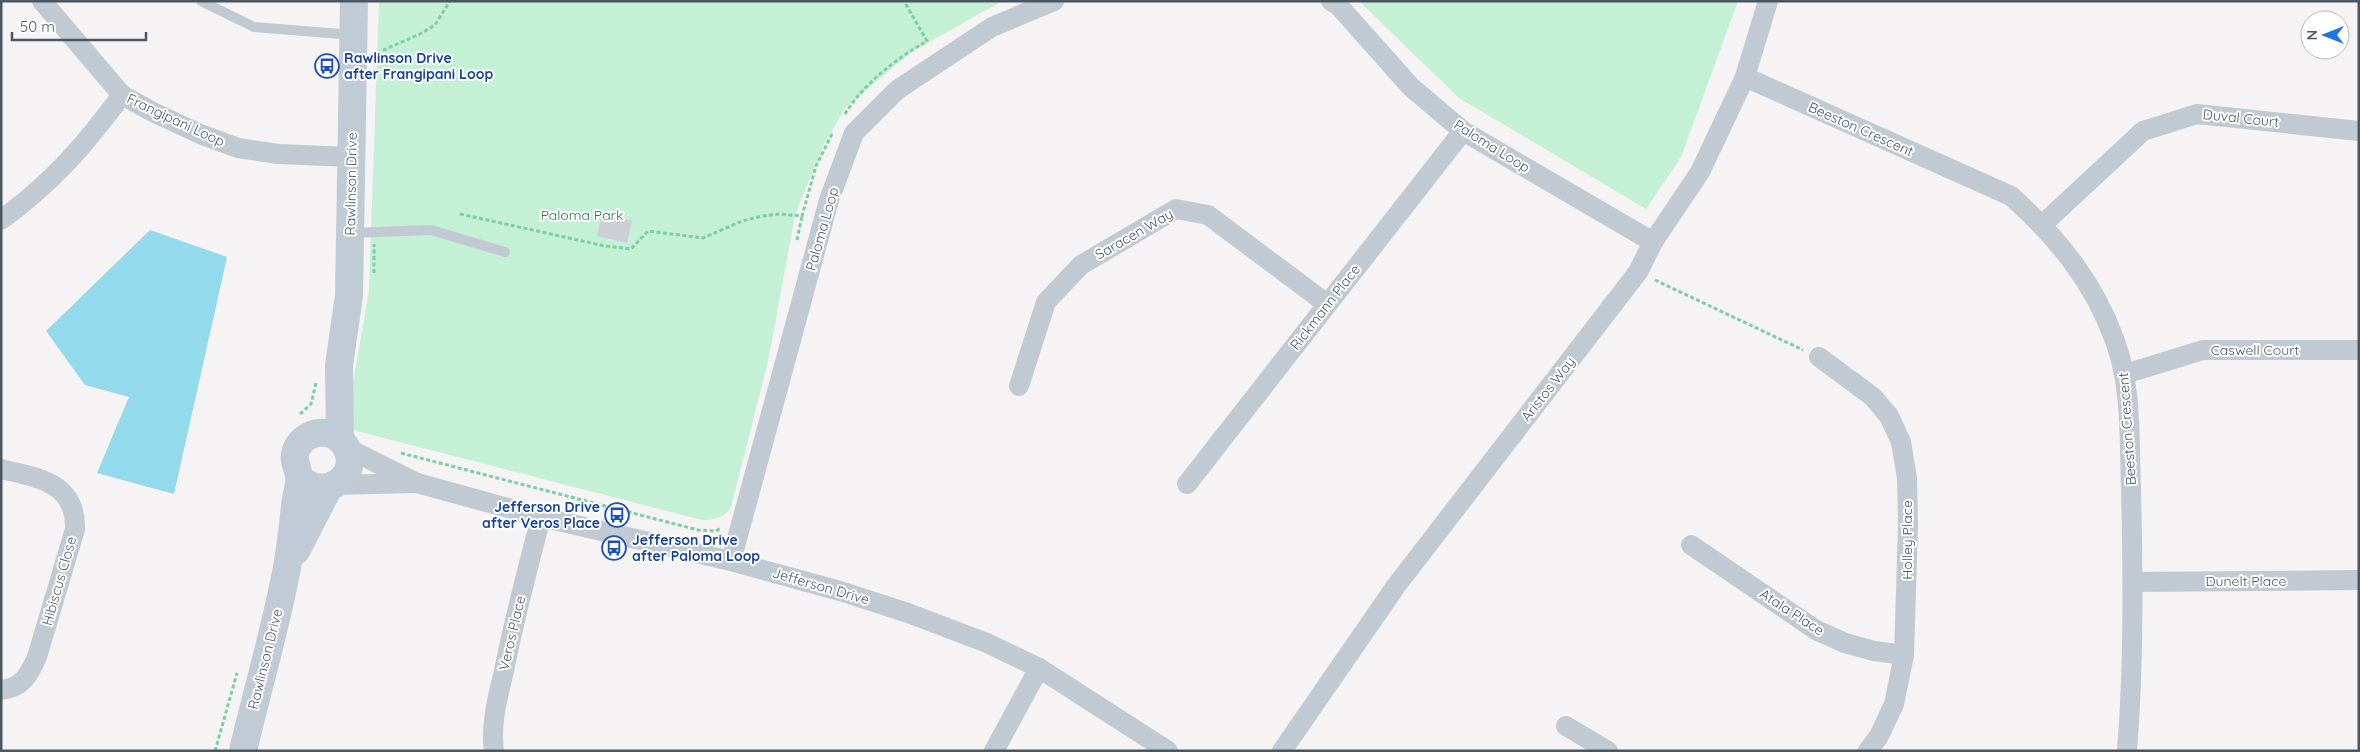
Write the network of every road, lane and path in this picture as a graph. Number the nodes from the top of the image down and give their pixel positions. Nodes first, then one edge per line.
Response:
1 (42, 1) edge
2 (201, 1) edge
3 (354, 1) edge
4 (450, 1) edge
5 (904, 1) edge
6 (1054, 1) edge
7 (1331, 1) edge
8 (1768, 1) edge
9 (353, 35) junction
10 (377, 53) dead end
11 (1745, 77) junction
12 (122, 95) junction
13 (843, 116) dead end
14 (2359, 130) edge
15 (1463, 131) junction
16 (833, 132) dead end
17 (351, 157) junction
18 (460, 214) dead end
19 (802, 216) junction
20 (1, 220) edge
21 (2043, 224) junction
22 (350, 233) junction
23 (1653, 242) junction
24 (796, 244) dead end
25 (505, 252) dead end
26 (1638, 272) junction
27 (1327, 304) junction
28 (2359, 350) edge
29 (1819, 357) joint
30 (328, 371) junction
31 (2125, 374) junction
32 (1018, 386) dead end
33 (305, 425) junction
34 (343, 444) junction
35 (400, 452) dead end
36 (1, 469) edge
37 (299, 476) junction
38 (417, 483) junction
39 (1187, 484) dead end
40 (332, 486) junction
41 (541, 518) junction
42 (729, 524) dead end
43 (1691, 545) dead end
44 (731, 561) junction
45 (287, 568) junction
46 (2359, 580) edge
47 (2133, 582) junction
48 (1904, 655) junction
49 (1039, 668) junction
50 (238, 671) dead end
51 (1, 690) edge
52 (1566, 726) dead end
53 (215, 751) edge
54 (243, 751) edge
55 (494, 751) edge
56 (994, 751) edge
57 (1168, 751) edge
58 (1282, 751) edge
59 (1608, 751) edge
60 (1868, 751) edge
61 (2127, 751) edge

1 - 12 street, Frangipani Loop
2 - 9 lane
3 - 9 street, Rawlinson Drive
4 - 10 path
5 - 13 path
6 - 44 street, Paloma Loop
7 - 15 street, Paloma Loop
8 - 11 street, Aristos Way
9 - 17 street, Rawlinson Drive
11 - 21 street, Beeston Crescent
11 - 23 street, Aristos Way
12 - 17 street, Frangipani Loop
12 - 20 street
14 - 21 street, Duval Court
15 - 23 street, Paloma Loop
15 - 27 street, Rickmann Place
16 - 19 path
17 - 22 street, Rawlinson Drive
18 - 19 path
19 - 24 path
21 - 31 street, Beeston Crescent
22 - 25 lane
22 - 30 street, Rawlinson Drive
23 - 26 street, Aristos Way
26 - 29 path
26 - 58 street, Aristos Way
27 - 32 street, Saracen Way
27 - 39 street, Rickmann Place
28 - 31 street, Caswell Court
29 - 48 street, Holley Place
30 - 33 street, Rawlinson Drive
30 - 33 path
30 - 34 street, Rawlinson Drive
31 - 47 street, Beeston Crescent
33 - 34 street
33 - 37 street, Rawlinson Drive
34 - 38 street, Jefferson Drive
34 - 40 street, Rawlinson Drive
35 - 42 path
36 - 51 street, Hibiscus Close
37 - 40 street
37 - 45 street, Rawlinson Drive
38 - 40 street, Jefferson Drive
38 - 41 street, Jefferson Drive
40 - 45 street, Rawlinson Drive
41 - 44 street, Jefferson Drive
41 - 55 street, Veros Place
43 - 48 street, Atala Place
44 - 49 street, Jefferson Drive
45 - 54 street, Rawlinson Drive
46 - 47 street, Dunelt Place
47 - 61 street, Beeston Crescent
48 - 60 street, Holley Place
49 - 56 street
49 - 57 street, Jefferson Drive
50 - 53 path
52 - 59 street

